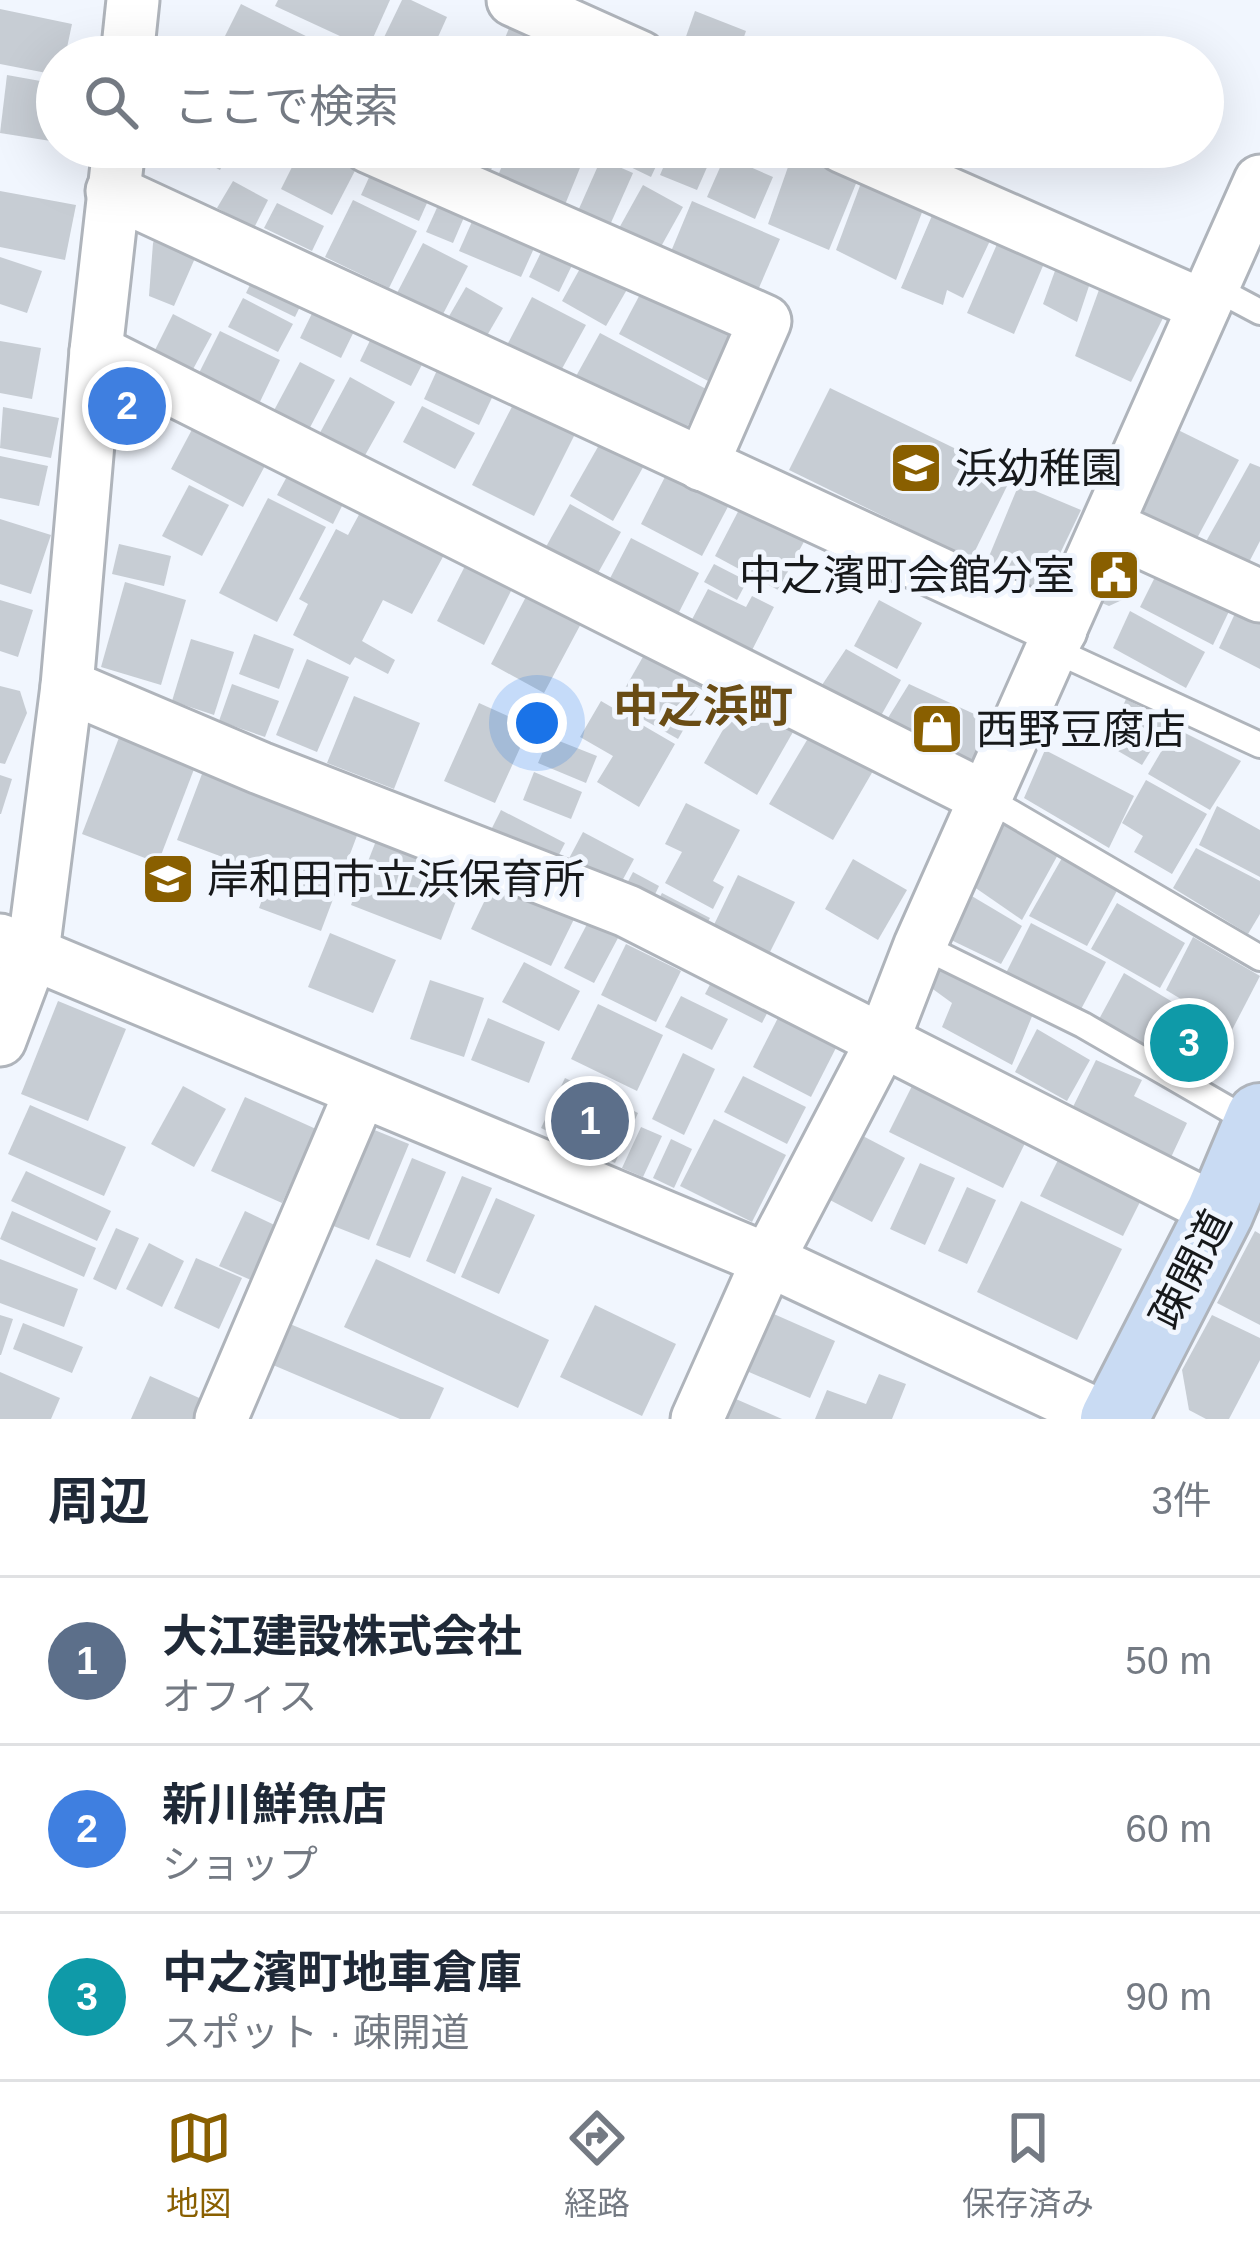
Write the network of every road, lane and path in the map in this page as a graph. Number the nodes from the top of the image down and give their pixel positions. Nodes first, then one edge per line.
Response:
1 (513, 0) edge
2 (593, 36) edge
3 (417, 168) edge
4 (894, 168) edge
5 (115, 169) edge
6 (1260, 181) edge
7 (1209, 297) junction
8 (1260, 312) edge
9 (95, 351) junction
10 (702, 465) junction
11 (1107, 526) junction
12 (1260, 596) edge
13 (1056, 639) junction
14 (67, 686) junction
15 (1260, 746) edge
16 (986, 797) junction
17 (920, 945) junction
18 (16, 946) edge
19 (1260, 958) edge
20 (884, 1038) junction
21 (0, 1040) edge
22 (361, 1091) junction
23 (1258, 1121) edge
24 (1220, 1212) junction
25 (769, 1260) junction
26 (221, 1419) edge
27 (698, 1419) edge
28 (1110, 1419) edge

1 - 2 street
3 - 10 street
4 - 7 street
5 - 9 street
5 - 10 street
6 - 7 street
7 - 8 lane
7 - 11 street
9 - 14 street
9 - 16 street
10 - 13 street
11 - 12 street
11 - 13 street
13 - 15 lane
13 - 16 street
14 - 18 street
14 - 20 street
16 - 17 street
16 - 19 lane
17 - 20 street
17 - 23 lane
18 - 21 street
18 - 22 street
20 - 24 street
20 - 25 street
22 - 25 street
22 - 26 street
23 - 24 street, 疎開道
24 - 28 street, 疎開道
25 - 27 street
25 - 28 street

